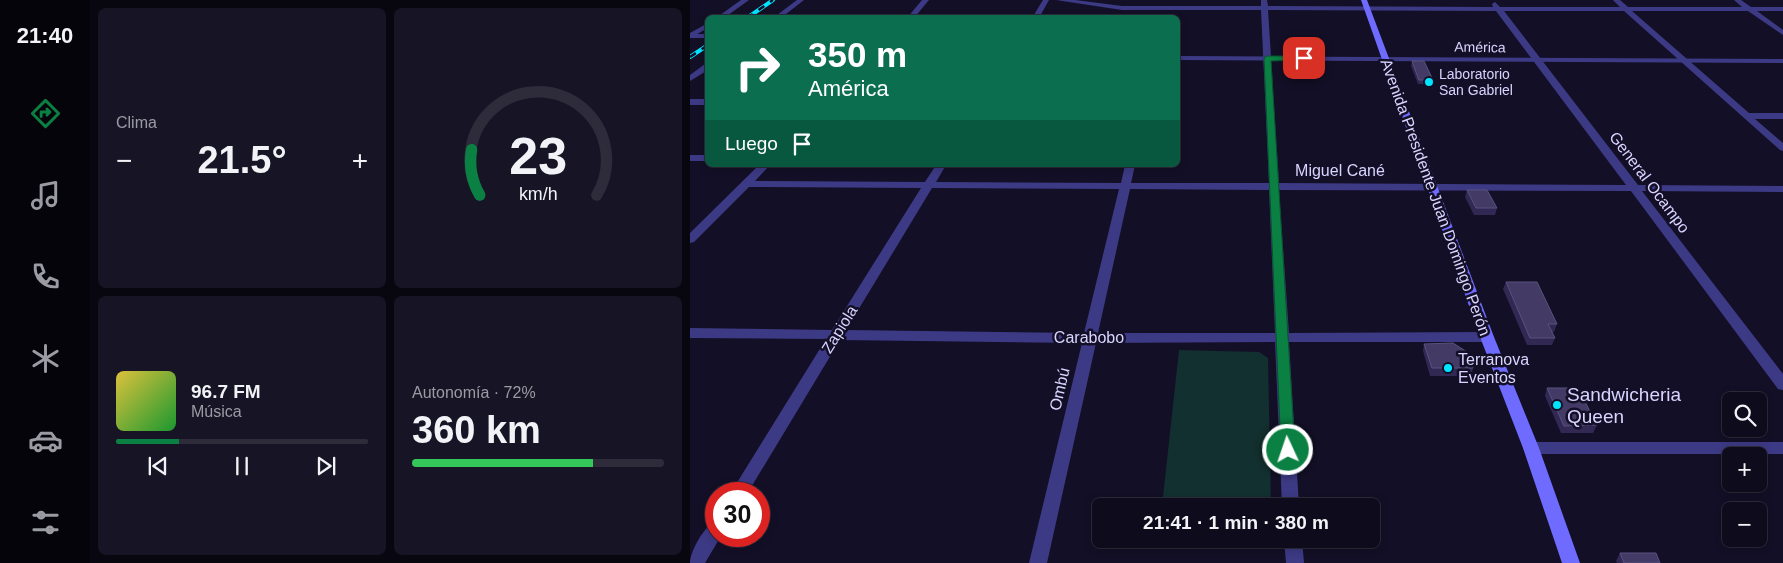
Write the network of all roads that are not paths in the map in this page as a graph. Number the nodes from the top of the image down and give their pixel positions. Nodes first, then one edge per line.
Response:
1 (746, 0) edge
2 (800, 0) edge
3 (926, 0) edge
4 (1046, 0) edge
5 (1060, 0) edge
6 (1364, 0) edge
7 (1616, 0) edge
8 (1737, 0) edge
9 (1166, 4) edge
10 (1264, 4) edge
11 (1494, 4) edge
12 (1367, 8) junction
13 (1627, 9) junction
14 (1752, 9) junction
15 (1783, 9) edge
16 (724, 15) edge
17 (780, 15) edge
18 (913, 15) edge
19 (1037, 15) edge
20 (705, 27) edge
21 (1783, 33) edge
22 (690, 36) edge
23 (705, 36) edge
24 (1180, 58) edge
25 (1267, 58) junction
26 (1386, 58) junction
27 (1538, 60) junction
28 (1685, 61) junction
29 (1783, 61) edge
30 (705, 68) edge
31 (690, 79) edge
32 (690, 102) edge
33 (705, 102) edge
34 (1748, 116) junction
35 (1783, 116) edge
36 (1783, 148) edge
37 (690, 158) edge
38 (705, 158) edge
39 (763, 167) edge
40 (940, 167) edge
41 (1130, 167) edge
42 (747, 184) junction
43 (928, 185) junction
44 (1126, 186) junction
45 (1274, 186) junction
46 (1433, 187) junction
47 (1634, 188) junction
48 (1783, 189) edge
49 (693, 234) edge
50 (690, 333) edge
51 (836, 335) junction
52 (1487, 337) junction
53 (1089, 338) junction
54 (1282, 338) junction
55 (1783, 385) edge
56 (1531, 448) junction
57 (1783, 448) edge
58 (745, 482) edge
59 (1291, 498) edge
60 (705, 547) edge
61 (1294, 548) edge
62 (695, 563) edge
63 (1038, 563) edge
64 (1295, 563) edge
65 (1571, 563) edge

1 - 16 street
2 - 17 street
3 - 18 street
4 - 19 street
5 - 9 street
6 - 12 main road, Avenida Presidente Juan Domingo Perón
7 - 13 street
8 - 14 street
9 - 10 street
10 - 12 street
10 - 25 street
11 - 12 street
11 - 13 street
11 - 27 street, General Ocampo
12 - 26 main road, Avenida Presidente Juan Domingo Perón
13 - 14 street
13 - 28 street
14 - 15 street
14 - 21 street
20 - 22 street
22 - 23 street
24 - 25 street, América
25 - 26 street, América
25 - 45 street
26 - 27 street, América
26 - 46 main road, Avenida Presidente Juan Domingo Perón
27 - 28 street, América
27 - 47 street, General Ocampo
28 - 29 street, América
28 - 34 street
30 - 31 street
32 - 33 street
34 - 35 street
34 - 36 street
37 - 38 street
39 - 42 street
40 - 43 street, Zapiola
41 - 44 street, Ombú
42 - 43 street, Miguel Cané
42 - 49 street
43 - 44 street, Miguel Cané
43 - 51 street, Zapiola
44 - 45 street, Miguel Cané
44 - 53 street, Ombú
45 - 46 street, Miguel Cané
45 - 54 street
46 - 47 street, Miguel Cané
46 - 52 main road, Avenida Presidente Juan Domingo Perón
47 - 48 street, Miguel Cané
47 - 55 street, General Ocampo
50 - 51 street, Carabobo
51 - 53 street, Carabobo
51 - 58 street, Zapiola
52 - 54 street, Carabobo
52 - 56 main road, Avenida Presidente Juan Domingo Perón
53 - 54 street, Carabobo
53 - 63 street, Ombú
54 - 59 street
56 - 57 street
56 - 65 main road, Avenida Presidente Juan Domingo Perón
60 - 62 street
61 - 64 street

